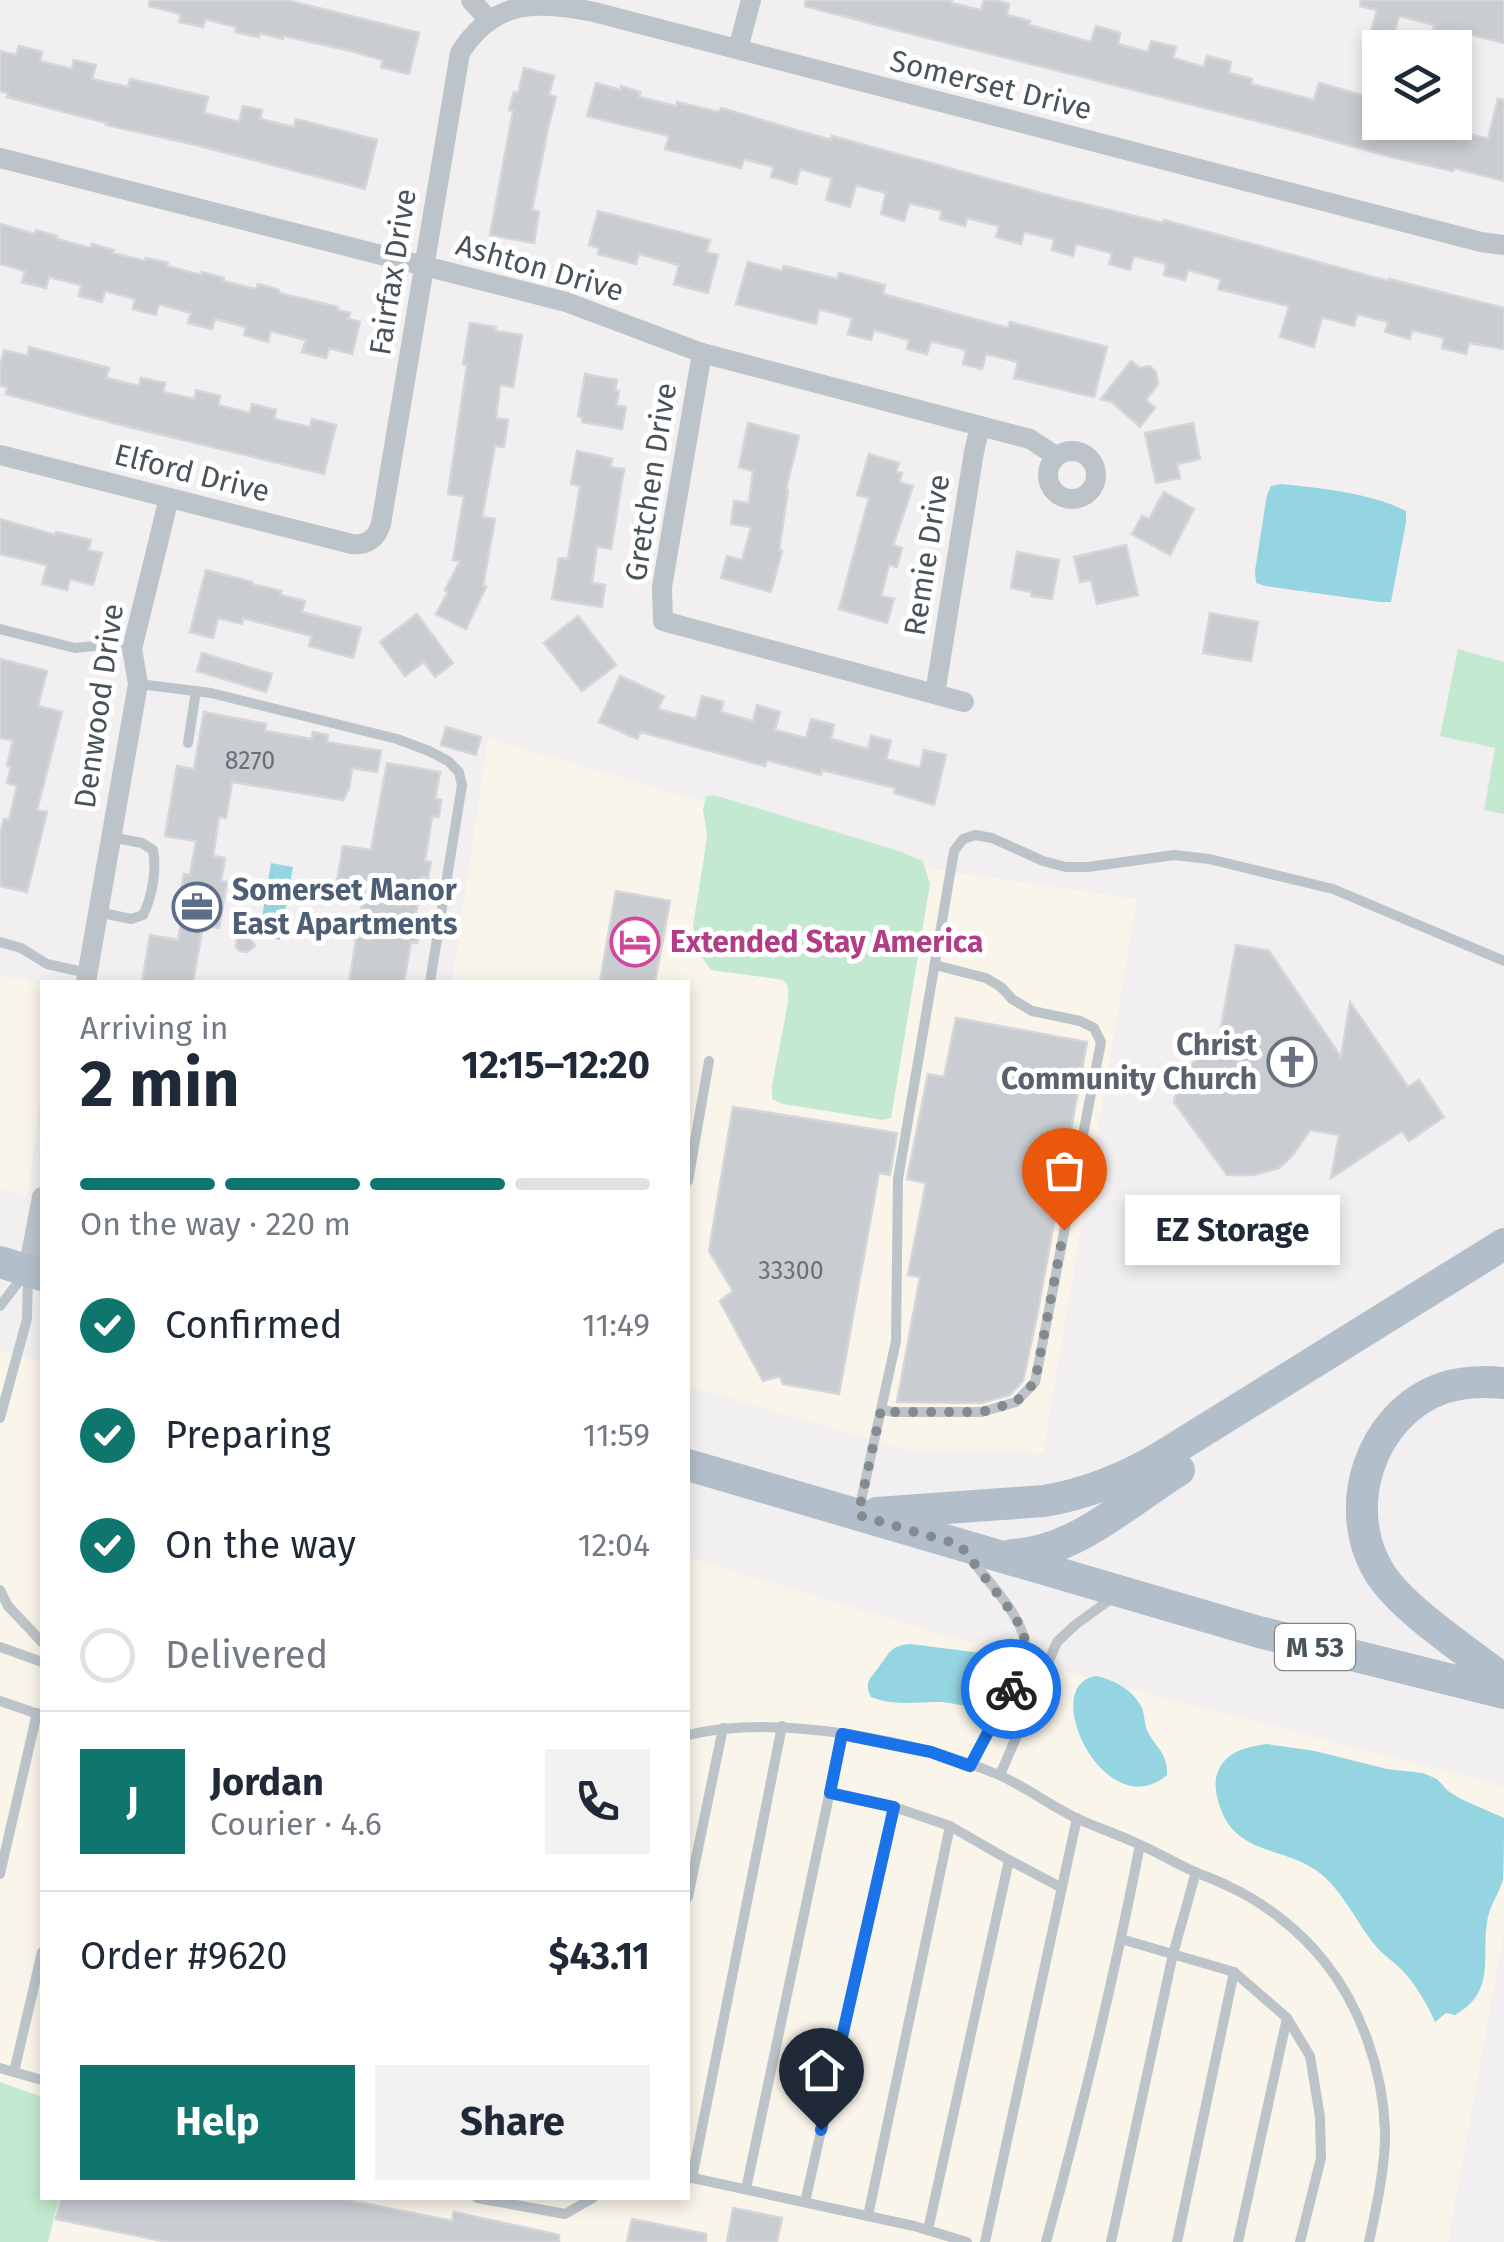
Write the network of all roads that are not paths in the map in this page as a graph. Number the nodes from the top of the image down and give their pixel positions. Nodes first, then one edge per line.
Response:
1 (471, 0) edge
2 (751, 0) edge
3 (487, 18) junction
4 (738, 49) junction
5 (0, 158) edge
6 (1504, 246) edge
7 (424, 266) junction
8 (702, 352) junction
9 (980, 426) junction
10 (0, 455) edge
11 (1056, 456) dead end
12 (169, 498) junction
13 (370, 541) joint
14 (0, 629) edge
15 (132, 648) junction
16 (138, 684) junction
17 (196, 691) junction
18 (935, 694) junction
19 (964, 702) dead end
20 (188, 743) dead end
21 (110, 837) junction
22 (97, 912) junction
23 (0, 942) edge
24 (1504, 961) edge
25 (935, 965) junction
26 (86, 978) edge
27 (430, 980) edge
28 (709, 1060) dead end
29 (690, 1169) edge
30 (40, 1205) edge
31 (1504, 1244) edge
32 (1504, 1267) edge
33 (24, 1269) edge
34 (0, 1306) edge
35 (1504, 1383) edge
36 (881, 1410) junction
37 (0, 1418) edge
38 (690, 1465) edge
39 (858, 1515) junction
40 (960, 1545) junction
41 (997, 1556) junction
42 (0, 1590) edge
43 (1122, 1592) junction
44 (40, 1640) edge
45 (0, 1647) edge
46 (40, 1661) edge
47 (1504, 1680) edge
48 (1504, 1693) edge
49 (0, 1701) edge
50 (40, 1714) edge
51 (782, 1726) junction
52 (723, 1728) junction
53 (842, 1734) junction
54 (690, 1735) edge
55 (970, 1766) junction
56 (1000, 1775) junction
57 (830, 1793) junction
58 (894, 1807) junction
59 (1078, 1818) junction
60 (950, 1826) junction
61 (1140, 1845) junction
62 (1009, 1860) junction
63 (1196, 1872) junction
64 (0, 1874) edge
65 (690, 1887) edge
66 (1062, 1888) junction
67 (1121, 1939) junction
68 (1173, 1954) junction
69 (40, 1961) edge
70 (1234, 1972) junction
71 (1287, 2018) junction
72 (0, 2068) edge
73 (14, 2072) junction
74 (40, 2079) edge
75 (690, 2177) edge
76 (746, 2189) junction
77 (500, 2200) edge
78 (554, 2200) edge
79 (590, 2200) edge
80 (805, 2202) junction
81 (552, 2212) junction
82 (868, 2216) junction
83 (928, 2230) junction
84 (967, 2242) edge
85 (985, 2242) edge
86 (1046, 2242) edge
87 (1111, 2242) edge
88 (1177, 2242) edge
89 (1238, 2242) edge
90 (1300, 2242) edge
91 (1369, 2242) edge

1 - 3 street
2 - 4 street
3 - 4 street, Somerset Drive
3 - 7 street, Fairfax Drive
4 - 6 street, Somerset Drive
5 - 7 street, Ashton Drive
7 - 8 street, Ashton Drive
7 - 13 street, Fairfax Drive
8 - 9 street, Ashton Drive
8 - 18 street, Gretchen Drive
9 - 11 street, Ashton Drive
9 - 18 street, Remie Drive
10 - 12 street, Elford Drive
12 - 13 street, Elford Drive
12 - 15 street, Denwood Drive
14 - 15 lane
15 - 16 street, Denwood Drive
16 - 17 lane
16 - 21 street, Denwood Drive
17 - 20 lane
17 - 27 lane
18 - 19 street
21 - 22 street, Denwood Drive
21 - 22 lane
22 - 26 street, Denwood Drive
23 - 26 lane
24 - 25 lane
25 - 36 lane
25 - 36 lane
28 - 29 lane
30 - 33 street
31 - 39 main road
32 - 41 main road
33 - 34 lane
33 - 37 lane
35 - 47 main road
36 - 39 lane
38 - 39 main road, M 53
39 - 40 main road, M 53
40 - 41 main road, M 53
40 - 55 lane
41 - 43 main road, M 53
42 - 44 lane
43 - 48 main road, M 53
43 - 56 lane
45 - 46 lane
49 - 50 lane
50 - 64 lane
51 - 52 lane
51 - 53 lane
51 - 75 lane
52 - 54 lane
52 - 65 lane
53 - 55 lane
53 - 57 lane
55 - 56 lane
56 - 59 lane
57 - 58 lane
57 - 76 lane
58 - 60 lane
58 - 80 lane
59 - 61 lane
59 - 66 lane
60 - 62 lane
60 - 82 lane
61 - 63 lane
61 - 67 lane
62 - 66 lane
62 - 83 lane
63 - 68 lane
63 - 91 lane
66 - 85 lane
67 - 68 lane
67 - 86 lane
68 - 70 lane
68 - 87 lane
69 - 73 lane
70 - 71 lane
70 - 88 lane
71 - 89 lane
71 - 90 lane
72 - 73 lane
73 - 74 lane
75 - 76 lane
76 - 80 lane
77 - 81 lane
78 - 81 lane
79 - 81 lane
80 - 82 lane
82 - 83 lane
83 - 84 lane

